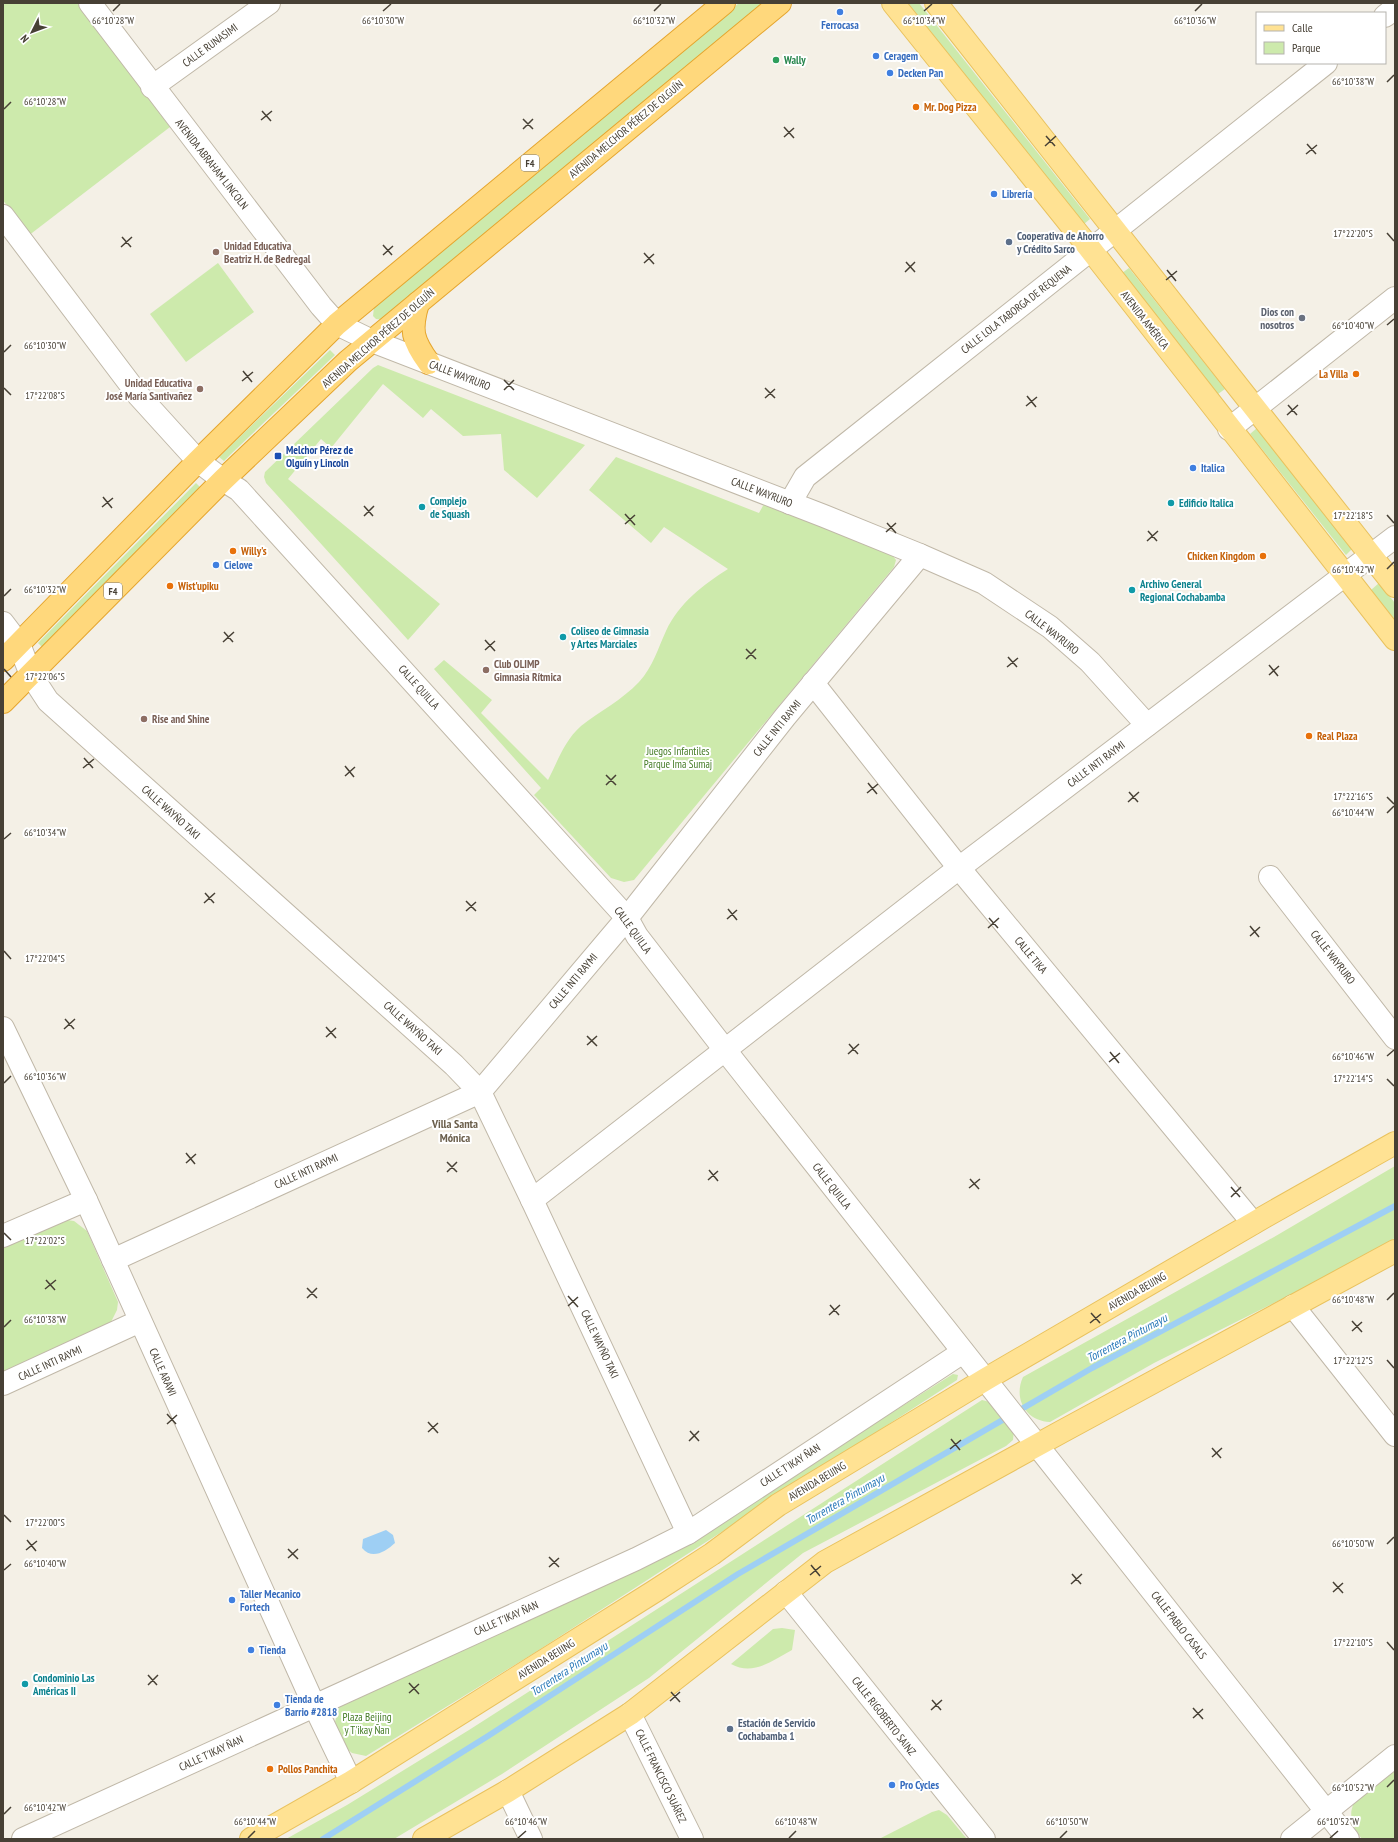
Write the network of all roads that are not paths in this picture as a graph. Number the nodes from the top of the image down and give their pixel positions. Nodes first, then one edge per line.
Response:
1 (90, 3) edge
2 (269, 3) edge
3 (724, 3) edge
4 (780, 3) edge
5 (893, 3) edge
6 (936, 3) edge
7 (1395, 8) edge
8 (247, 11) edge
9 (1386, 15) edge
10 (1325, 64) edge
11 (152, 87) junction
12 (3, 216) edge
13 (1115, 231) junction
14 (1091, 250) junction
15 (1395, 298) edge
16 (418, 303) junction
17 (337, 324) junction
18 (372, 341) junction
19 (429, 363) junction
20 (1255, 408) junction
21 (1229, 429) junction
22 (198, 461) junction
23 (223, 480) junction
24 (790, 503) junction
25 (1395, 537) edge
26 (920, 555) junction
27 (1371, 555) junction
28 (1344, 574) junction
29 (1395, 586) edge
30 (3, 623) edge
31 (1395, 639) edge
32 (19, 644) junction
33 (3, 660) edge
34 (30, 675) junction
35 (813, 683) junction
36 (3, 702) edge
37 (1147, 725) junction
38 (959, 868) junction
39 (1270, 877) dead end
40 (627, 918) junction
41 (3, 1028) edge
42 (1395, 1038) edge
43 (725, 1050) junction
44 (480, 1092) junction
45 (1395, 1143) edge
46 (86, 1200) junction
47 (532, 1200) junction
48 (1253, 1223) junction
49 (3, 1236) edge
50 (1395, 1252) edge
51 (113, 1260) junction
52 (1293, 1306) junction
53 (140, 1321) junction
54 (963, 1352) junction
55 (986, 1379) junction
56 (3, 1384) edge
57 (1014, 1415) joint
58 (1395, 1435) edge
59 (1038, 1445) junction
60 (688, 1533) junction
61 (786, 1592) junction
62 (314, 1705) junction
63 (630, 1714) junction
64 (1395, 1756) edge
65 (351, 1782) junction
66 (508, 1791) junction
67 (1325, 1811) junction
68 (23, 1839) edge
69 (252, 1839) edge
70 (424, 1839) edge
71 (531, 1839) edge
72 (692, 1839) edge
73 (984, 1839) edge
74 (1292, 1839) edge
75 (1348, 1839) edge

1 - 11 street, AVENIDA ABRAHAM LINCOLN
2 - 8 street, CALLE RUNASIMI
3 - 17 highway, F4
4 - 16 highway, AVENIDA MELCHOR PÉREZ DE OLGUÍN / F4
5 - 14 main road, AVENIDA AMÉRICA
6 - 13 main road
7 - 9 street
8 - 11 street, CALLE RUNASIMI
10 - 13 street, CALLE LOLA TABORGA DE REQUENA
11 - 17 street, AVENIDA ABRAHAM LINCOLN
12 - 22 street
13 - 14 street, CALLE LOLA TABORGA DE REQUENA
13 - 20 main road
14 - 21 main road, AVENIDA AMÉRICA
14 - 24 street, CALLE LOLA TABORGA DE REQUENA
15 - 20 street
16 - 18 highway, AVENIDA MELCHOR PÉREZ DE OLGUÍN / F4
16 - 19 highway
17 - 18 street, CALLE WAYRURO
17 - 22 highway, F4
18 - 19 street, CALLE WAYRURO
18 - 23 highway, AVENIDA MELCHOR PÉREZ DE OLGUÍN / F4
19 - 24 street, CALLE WAYRURO
20 - 21 street
20 - 27 main road
21 - 28 main road, AVENIDA AMÉRICA
22 - 23 street
22 - 32 highway, F4
23 - 34 highway, AVENIDA MELCHOR PÉREZ DE OLGUÍN / F4
23 - 40 street, CALLE QUILLA
24 - 26 street, CALLE WAYRURO
25 - 27 street, CALLE INTI RAYMI
26 - 35 street, CALLE INTI RAYMI
26 - 37 street, CALLE WAYRURO
27 - 28 street, CALLE INTI RAYMI
27 - 29 main road
28 - 31 main road, AVENIDA AMÉRICA
28 - 37 street, CALLE INTI RAYMI
30 - 32 street, CALLE WAYÑO TAKI
32 - 33 highway, F4
32 - 34 street, CALLE WAYÑO TAKI
34 - 36 highway, AVENIDA MELCHOR PÉREZ DE OLGUÍN / F4
34 - 44 street, CALLE WAYÑO TAKI
35 - 38 street, CALLE TIKA
35 - 40 street, CALLE INTI RAYMI
37 - 38 street, CALLE INTI RAYMI
38 - 43 street, CALLE INTI RAYMI
38 - 48 street, CALLE TIKA
39 - 42 street, CALLE WAYRURO
40 - 43 street, CALLE QUILLA
40 - 44 street, CALLE INTI RAYMI
41 - 46 street, CALLE ARAWI
43 - 47 street, CALLE INTI RAYMI
43 - 54 street, CALLE QUILLA
44 - 47 street, CALLE WAYÑO TAKI
44 - 51 street, CALLE INTI RAYMI
45 - 48 main road, AVENIDA BEIJING
46 - 49 street
46 - 51 street, CALLE ARAWI
47 - 60 street, CALLE WAYÑO TAKI
48 - 55 main road, AVENIDA BEIJING
50 - 52 main road
51 - 53 street, CALLE ARAWI
52 - 58 street
52 - 59 main road
53 - 56 street, CALLE INTI RAYMI
53 - 62 street, CALLE ARAWI
54 - 55 street, CALLE QUILLA
54 - 60 street, CALLE T'IKAY ÑAN
55 - 57 street, CALLE QUILLA
55 - 65 main road, AVENIDA BEIJING
57 - 59 street, CALLE PABLO CASALS
59 - 61 main road
59 - 67 street, CALLE PABLO CASALS
60 - 62 street, CALLE T'IKAY ÑAN
61 - 63 main road
61 - 73 street, CALLE RIGOBERTO SAINZ
62 - 65 street, CALLE ARAWI
62 - 68 street, CALLE T'IKAY ÑAN
63 - 66 main road
63 - 72 street, CALLE FRANCISCO SUÁREZ
64 - 67 street
65 - 69 main road, AVENIDA BEIJING
66 - 70 main road
66 - 71 street
67 - 74 street
67 - 75 street, CALLE PABLO CASALS

